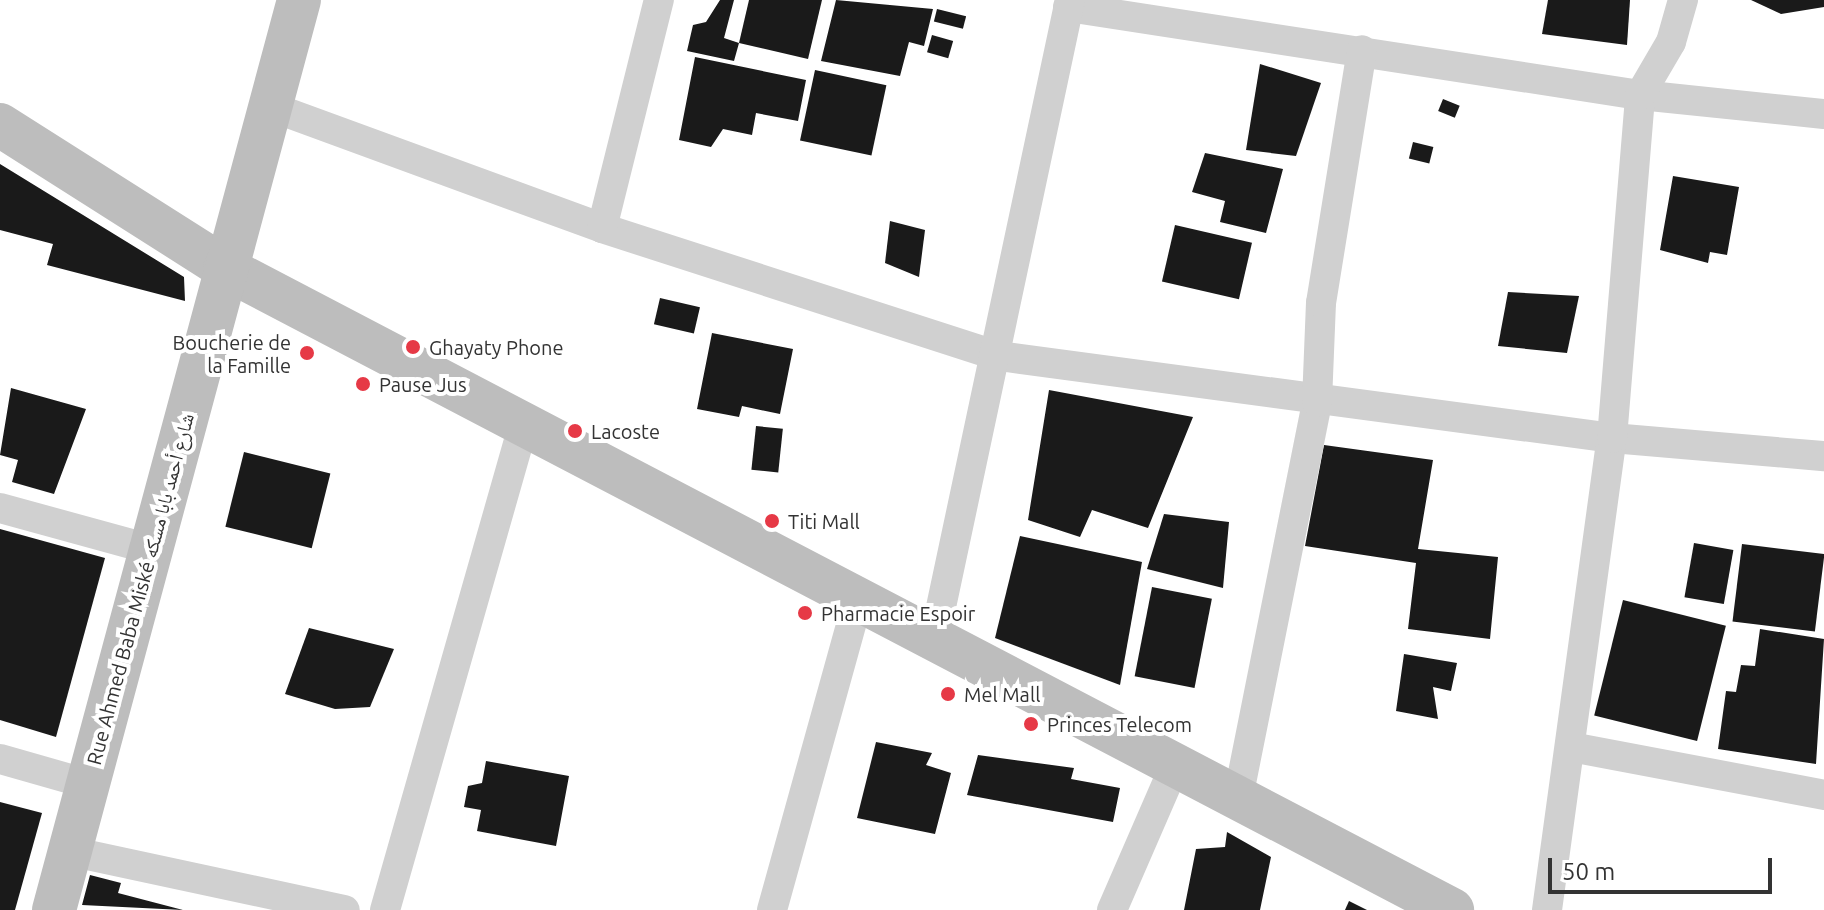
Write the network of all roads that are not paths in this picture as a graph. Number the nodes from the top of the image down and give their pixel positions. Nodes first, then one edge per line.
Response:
1 (299, 0) edge
2 (659, 0) edge
3 (1683, 0) edge
4 (1069, 4) edge
5 (1362, 50) junction
6 (1640, 95) junction
7 (269, 106) junction
8 (1824, 114) edge
9 (0, 125) edge
10 (602, 228) junction
11 (225, 268) junction
12 (999, 356) junction
13 (1317, 402) junction
14 (524, 423) junction
15 (1612, 438) junction
16 (1824, 456) edge
17 (0, 508) edge
18 (150, 549) junction
19 (858, 600) junction
20 (934, 640) junction
21 (1571, 747) junction
22 (0, 759) edge
23 (1175, 765) junction
24 (88, 784) junction
25 (1824, 795) edge
26 (1238, 798) junction
27 (69, 851) junction
28 (54, 910) edge
29 (345, 910) edge
30 (385, 910) edge
31 (772, 910) edge
32 (1112, 910) edge
33 (1452, 910) edge
34 (1547, 910) edge

1 - 7 street, Rue Ahmed Baba Miské شارع أحمد بابا مسكه
2 - 10 street
3 - 6 street
4 - 5 street
4 - 12 street
5 - 6 street
5 - 13 street
6 - 8 street
6 - 15 street
7 - 10 street
7 - 11 street, Rue Ahmed Baba Miské شارع أحمد بابا مسكه
9 - 11 street
10 - 12 street
11 - 14 street
11 - 18 street, Rue Ahmed Baba Miské شارع أحمد بابا مسكه
12 - 13 street
12 - 20 street
13 - 15 street
13 - 26 street
14 - 19 street
14 - 30 street
15 - 16 street
15 - 21 street
17 - 18 street
18 - 24 street, Rue Ahmed Baba Miské شارع أحمد بابا مسكه
19 - 20 street
19 - 31 street
20 - 23 street
21 - 25 street
21 - 34 street
22 - 24 street
23 - 26 street
23 - 32 street
24 - 27 street, Rue Ahmed Baba Miské شارع أحمد بابا مسكه
26 - 33 street
27 - 28 street, Rue Ahmed Baba Miské شارع أحمد بابا مسكه
27 - 29 street

